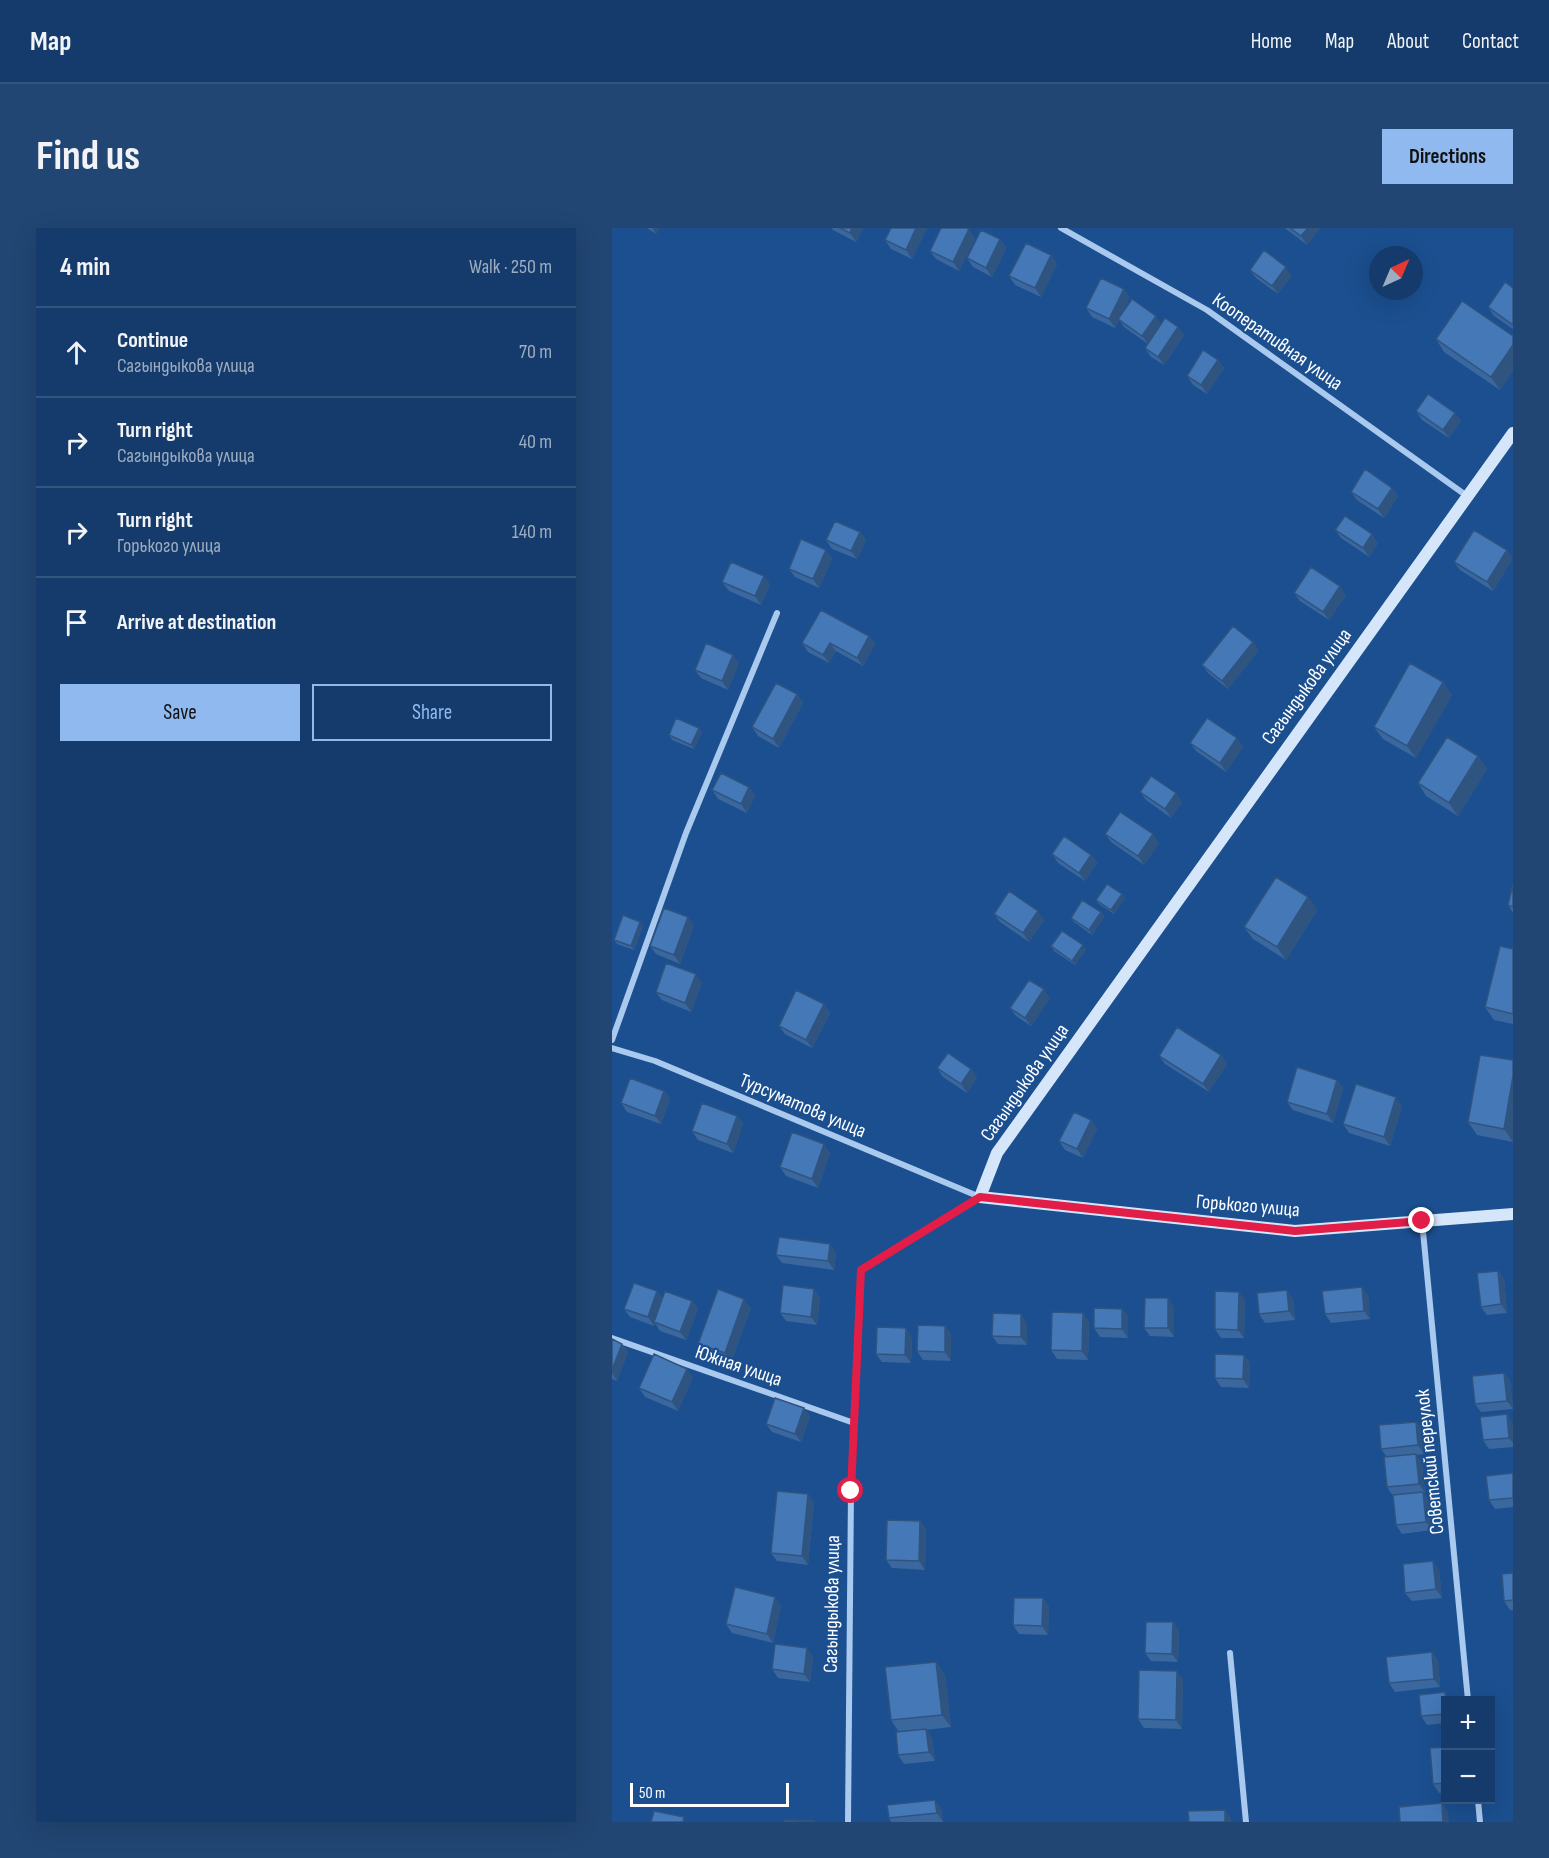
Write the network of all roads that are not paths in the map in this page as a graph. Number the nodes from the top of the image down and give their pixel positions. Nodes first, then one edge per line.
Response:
1 (1061, 228) edge
2 (1513, 433) edge
3 (1467, 496) junction
4 (777, 613) dead end
5 (612, 1040) edge
6 (612, 1048) edge
7 (980, 1197) junction
8 (1513, 1214) edge
9 (1422, 1221) junction
10 (612, 1338) edge
11 (854, 1423) junction
12 (1230, 1653) dead end
13 (1468, 1696) edge
14 (1478, 1804) edge
15 (848, 1822) edge
16 (1246, 1822) edge
17 (1480, 1822) edge

1 - 3 street, Кооперативная улица
2 - 3 street, Сагындыкова улица
3 - 7 street, Сагындыкова улица
4 - 5 street
6 - 7 street, Турсуматова улица
7 - 9 street, Горького улица
7 - 11 street, Сагындыкова улица
8 - 9 street, Горького улица
9 - 13 street, Советский переулок
10 - 11 street, Южная улица
11 - 15 street, Сагындыкова улица
12 - 16 street
14 - 17 street

